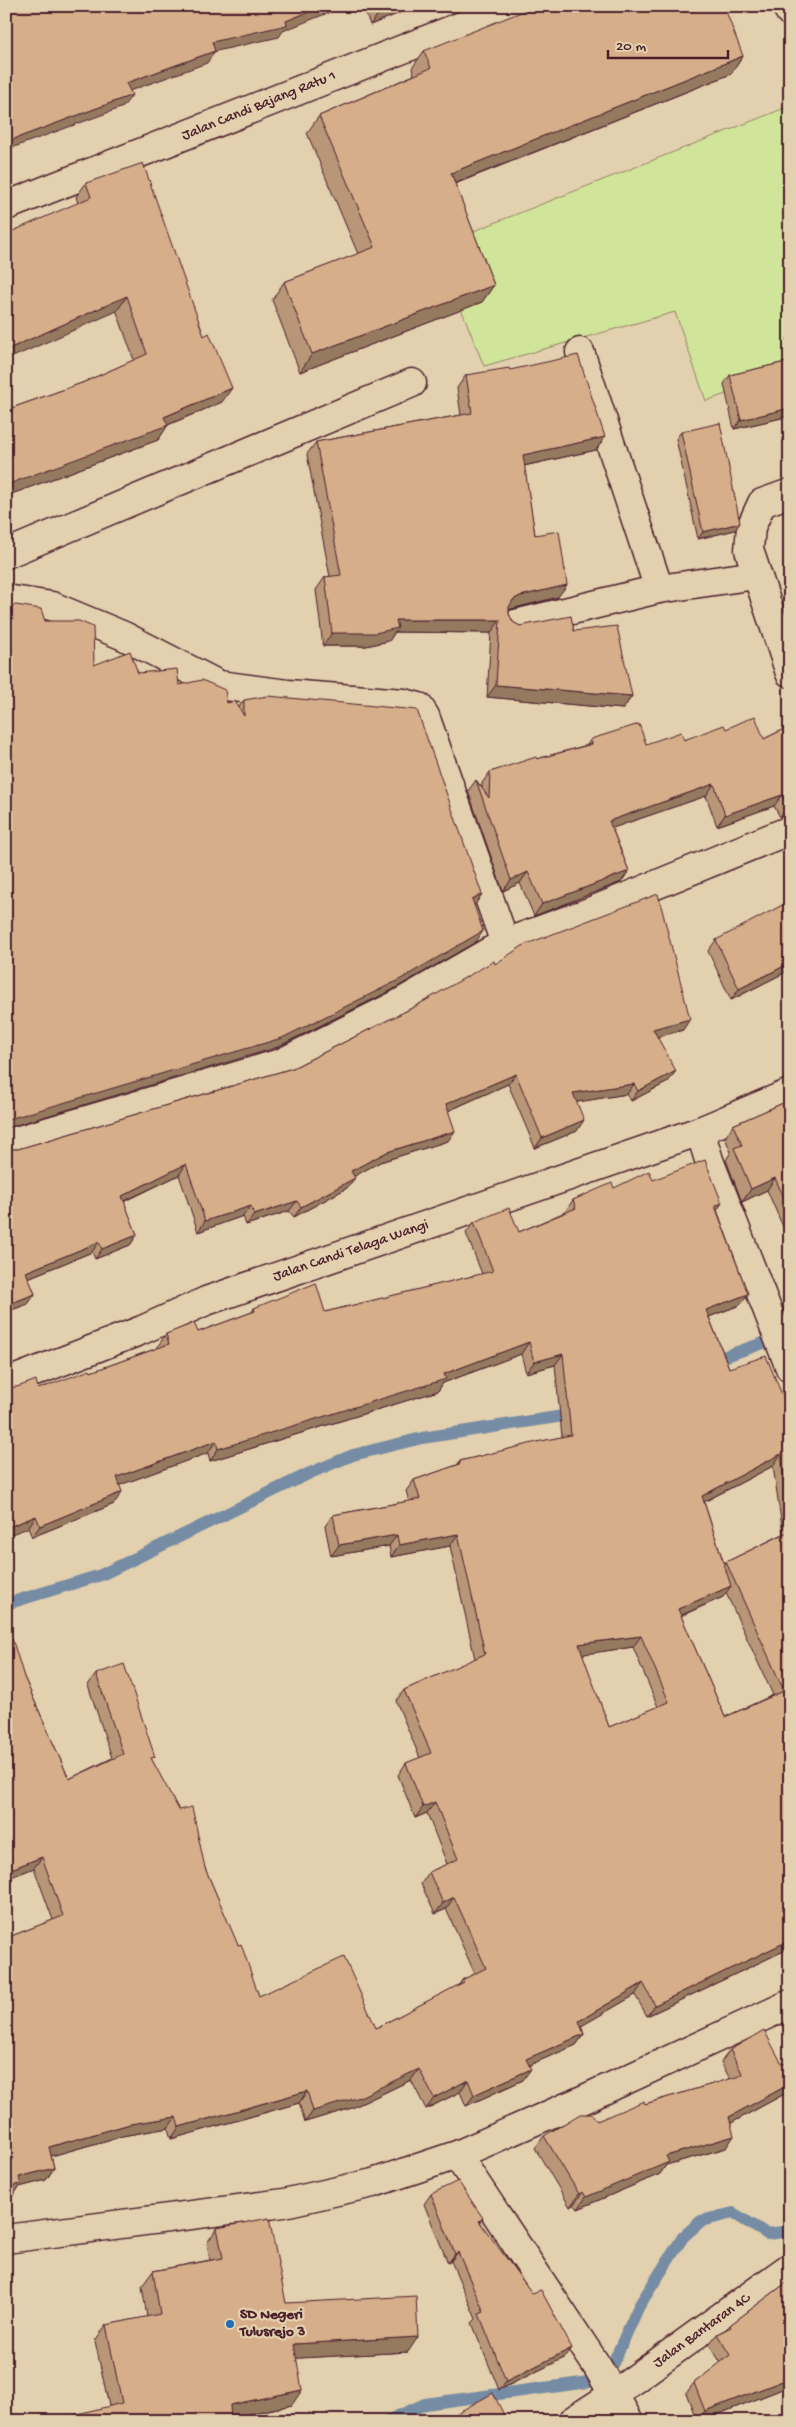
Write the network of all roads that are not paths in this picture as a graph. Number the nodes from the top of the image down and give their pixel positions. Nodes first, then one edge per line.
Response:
1 (512, 6) edge
2 (786, 6) edge
3 (790, 12) edge
4 (6, 206) edge
5 (580, 352) dead end
6 (412, 383) dead end
7 (790, 493) edge
8 (6, 554) edge
9 (756, 574) junction
10 (659, 589) junction
11 (6, 599) edge
12 (515, 624) edge
13 (790, 672) edge
14 (790, 830) edge
15 (505, 943) junction
16 (790, 1093) edge
17 (700, 1131) junction
18 (6, 1144) edge
19 (787, 1362) edge
20 (6, 1383) edge
21 (790, 2004) edge
22 (457, 2155) junction
23 (6, 2239) edge
24 (790, 2267) edge
25 (605, 2379) junction
26 (572, 2421) edge
27 (629, 2421) edge

1 - 4 street, Jalan Candi Bajang Ratu 1
2 - 3 street
5 - 10 street
6 - 8 street
7 - 9 street
9 - 10 street
9 - 13 street
10 - 12 street
11 - 15 street
14 - 15 street
15 - 18 street
16 - 17 street, Jalan Candi Telaga Wangi
17 - 19 street
17 - 20 street, Jalan Candi Telaga Wangi
21 - 22 street
22 - 23 street
22 - 25 street
24 - 25 street, Jalan Bantaran 4C
25 - 26 street, Jalan Bantaran 4C
25 - 27 street

